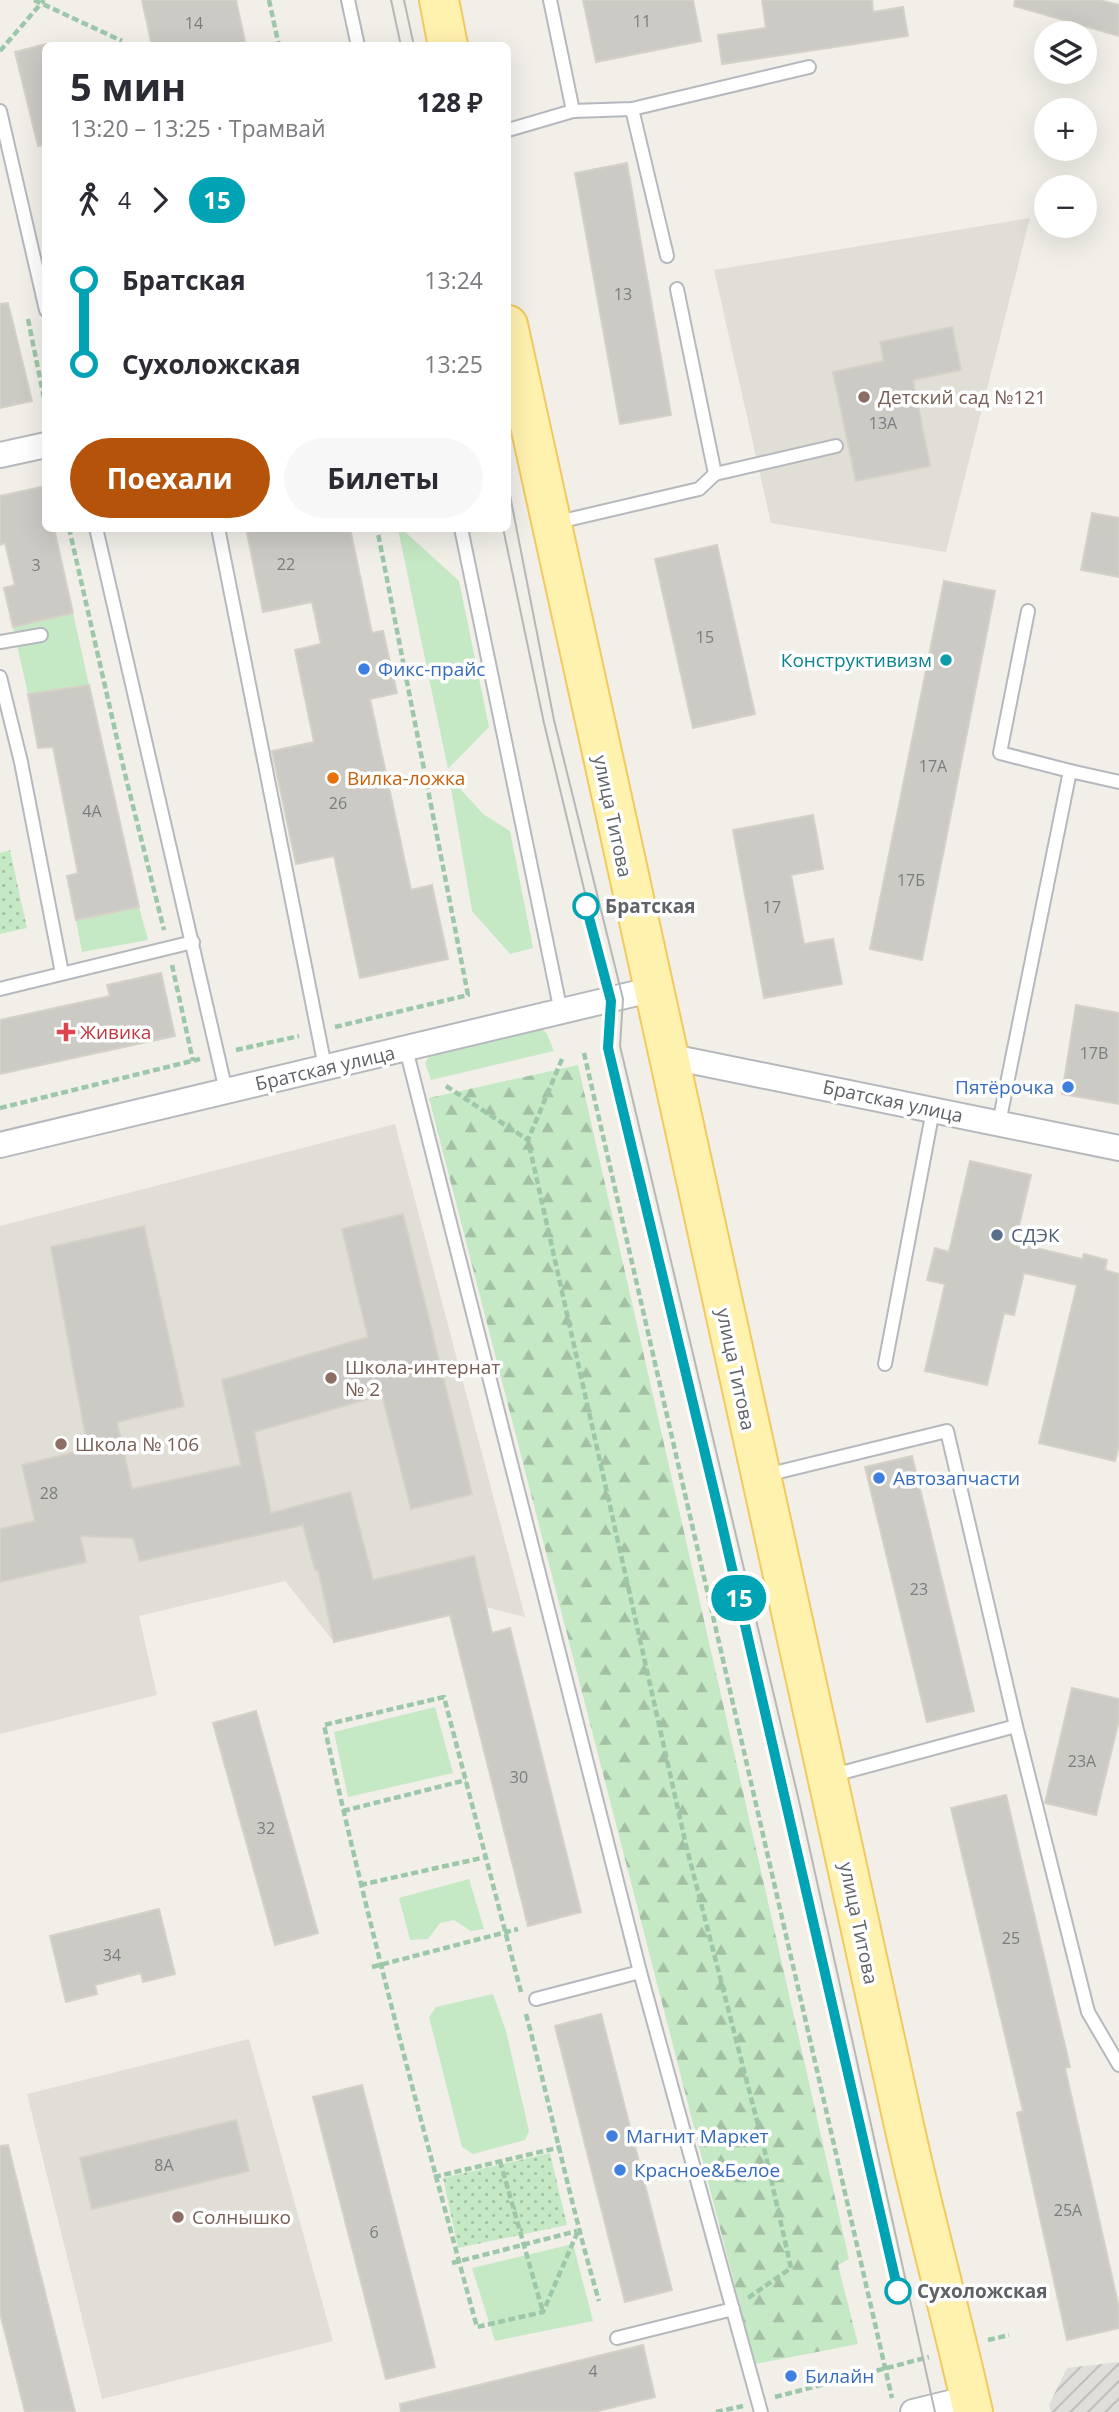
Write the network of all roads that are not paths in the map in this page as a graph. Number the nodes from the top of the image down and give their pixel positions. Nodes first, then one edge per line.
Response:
1 (348, 0) edge
2 (439, 0) edge
3 (550, 0) edge
4 (357, 42) edge
5 (447, 42) edge
6 (809, 67) dead end
7 (632, 109) junction
8 (0, 111) edge
9 (573, 111) junction
10 (511, 129) edge
11 (667, 256) dead end
12 (677, 289) dead end
13 (42, 293) edge
14 (511, 339) edge
15 (42, 446) edge
16 (836, 446) dead end
17 (0, 455) edge
18 (715, 474) junction
19 (550, 523) junction
20 (97, 532) edge
21 (219, 532) edge
22 (462, 532) edge
23 (1028, 611) dead end
24 (41, 635) dead end
25 (0, 642) edge
26 (0, 677) edge
27 (1070, 771) junction
28 (1119, 782) edge
29 (192, 942) junction
30 (62, 973) junction
31 (0, 989) edge
32 (650, 990) junction
33 (561, 1012) junction
34 (407, 1049) junction
35 (667, 1056) junction
36 (325, 1067) junction
37 (226, 1091) junction
38 (933, 1110) junction
39 (999, 1123) junction
40 (0, 1145) edge
41 (1119, 1148) edge
42 (885, 1364) dead end
43 (759, 1477) junction
44 (1016, 1726) junction
45 (827, 1777) junction
46 (640, 1972) junction
47 (536, 1999) dead end
48 (1119, 2064) edge
49 (733, 2309) junction
50 (617, 2338) dead end
51 (972, 2405) edge
52 (903, 2406) edge
53 (759, 2407) edge

1 - 4 lane
2 - 5 main road
3 - 9 lane
6 - 7 lane
7 - 9 lane
7 - 11 lane
8 - 13 lane
9 - 10 lane
12 - 18 lane
14 - 19 main road, улица Титова
15 - 17 street
16 - 18 lane
18 - 19 lane
19 - 32 main road, улица Титова
20 - 29 lane
21 - 36 lane
22 - 33 lane
23 - 27 lane
24 - 25 lane
26 - 30 lane
27 - 28 lane
27 - 39 lane
29 - 30 lane
29 - 37 lane
30 - 31 lane
32 - 33 street, Братская улица
32 - 35 main road, улица Титова
33 - 34 street, Братская улица
34 - 36 street, Братская улица
34 - 46 lane
35 - 38 street, Братская улица
35 - 43 main road, улица Титова
36 - 37 street, Братская улица
37 - 40 street, Братская улица
38 - 39 street, Братская улица
38 - 42 lane
39 - 41 street, Братская улица
43 - 44 lane
43 - 45 main road, улица Титова
44 - 45 lane
44 - 48 lane
45 - 51 main road, улица Титова
46 - 47 lane
46 - 49 lane
49 - 50 lane
49 - 53 lane
51 - 52 street

